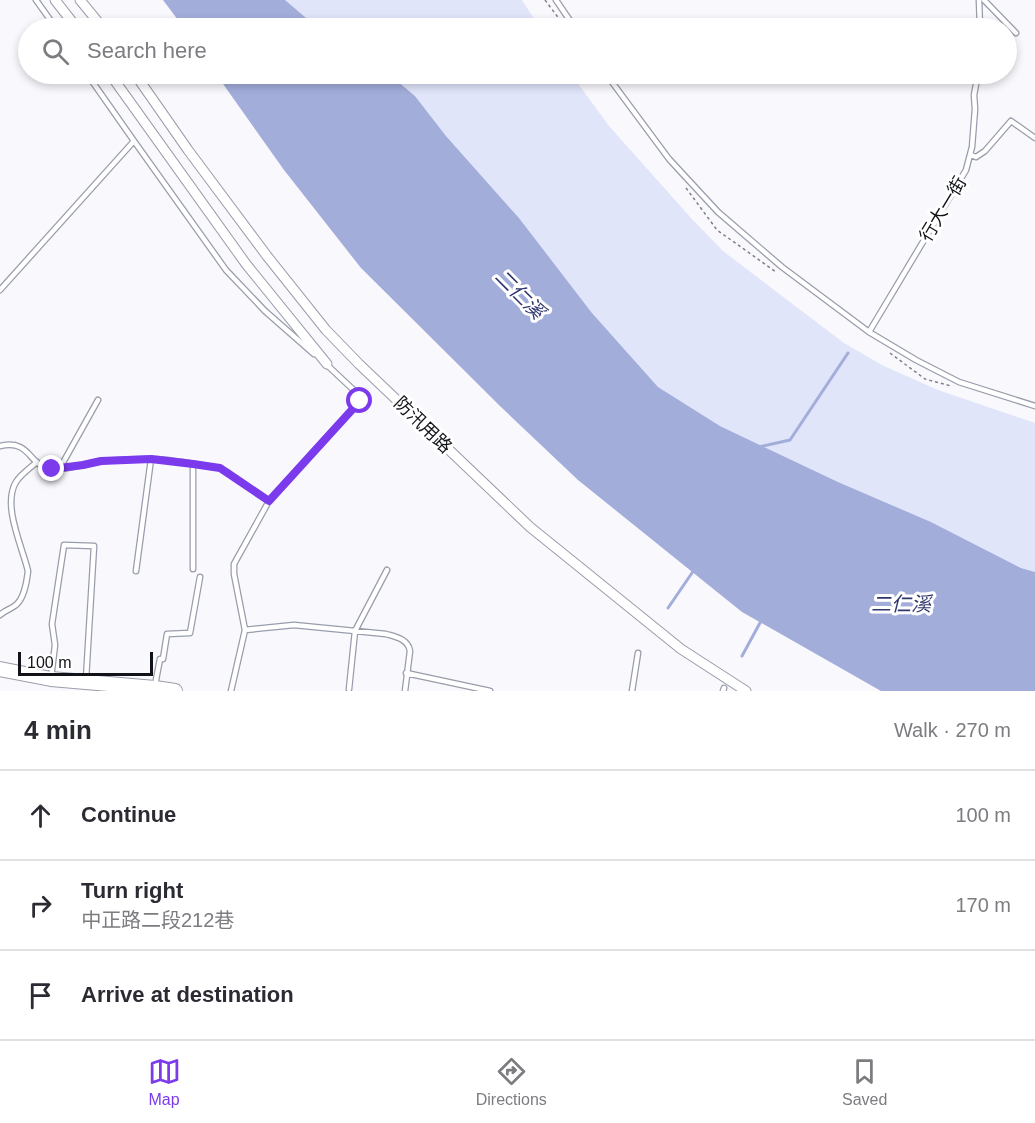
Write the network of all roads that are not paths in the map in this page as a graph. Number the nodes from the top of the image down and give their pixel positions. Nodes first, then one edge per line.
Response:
1 (36, 0) edge
2 (55, 0) edge
3 (80, 0) edge
4 (556, 0) edge
5 (982, 0) edge
6 (49, 18) edge
7 (69, 18) edge
8 (95, 18) edge
9 (568, 18) edge
10 (981, 18) edge
11 (1001, 18) edge
12 (94, 84) edge
13 (117, 84) edge
14 (142, 84) edge
15 (613, 84) edge
16 (977, 84) edge
17 (1035, 138) edge
18 (134, 141) junction
19 (971, 155) junction
20 (0, 290) edge
21 (869, 332) junction
22 (327, 364) junction
23 (98, 400) dead end
24 (1035, 406) edge
25 (0, 446) edge
26 (151, 459) junction
27 (37, 462) junction
28 (193, 464) junction
29 (60, 468) junction
30 (269, 501) junction
31 (193, 568) dead end
32 (387, 570) dead end
33 (136, 571) dead end
34 (200, 577) dead end
35 (0, 615) edge
36 (245, 630) junction
37 (356, 631) junction
38 (638, 653) dead end
39 (0, 669) edge
40 (406, 673) junction
41 (51, 679) junction
42 (86, 682) junction
43 (152, 689) edge
44 (349, 689) dead end
45 (175, 691) edge
46 (231, 691) edge
47 (405, 691) edge
48 (489, 691) edge
49 (632, 691) edge
50 (746, 691) edge

1 - 6 lane
2 - 7 street
3 - 8 street
4 - 9 lane
5 - 10 lane
5 - 11 lane
12 - 18 lane
13 - 22 street
14 - 50 street, 防汛用路
15 - 21 lane
16 - 19 lane, 行大一街
17 - 19 lane
18 - 20 lane
18 - 22 lane
19 - 21 lane, 行大一街
21 - 24 lane
22 - 30 lane
23 - 29 lane
25 - 27 lane
26 - 28 lane
26 - 29 lane
26 - 33 lane
27 - 29 lane
27 - 35 lane
28 - 30 lane
28 - 31 lane
30 - 36 lane
32 - 37 lane
34 - 43 lane
36 - 37 lane
36 - 46 lane
37 - 40 lane
37 - 44 lane
38 - 49 lane
39 - 41 main road
40 - 47 lane
40 - 48 lane
41 - 42 main road
41 - 42 lane
42 - 43 main road
43 - 45 main road

